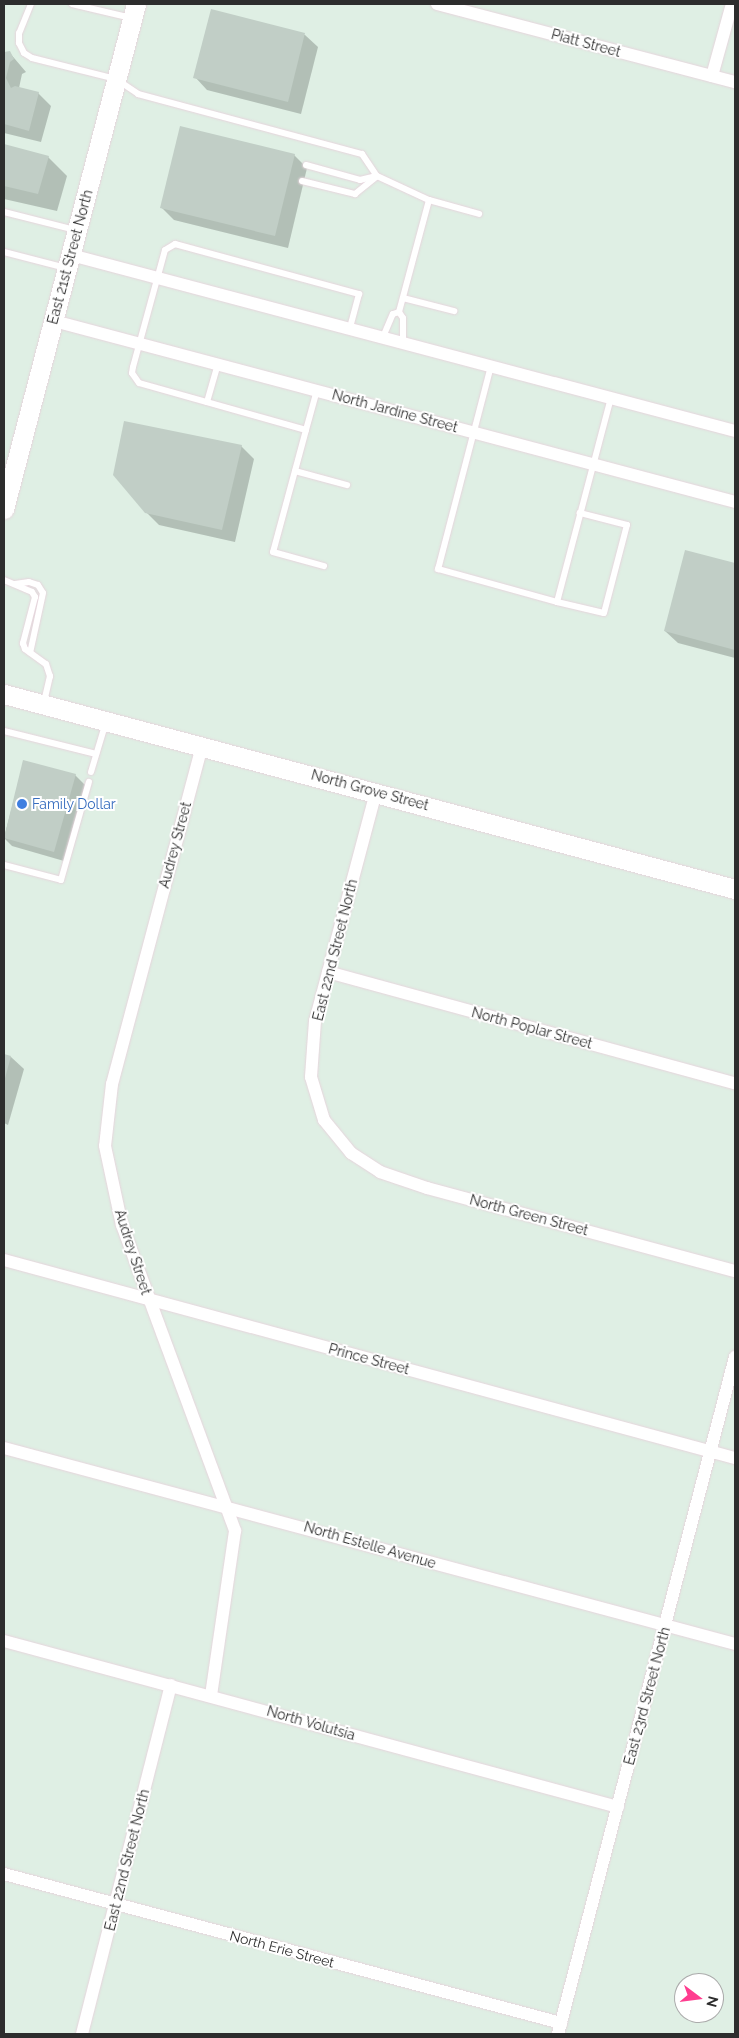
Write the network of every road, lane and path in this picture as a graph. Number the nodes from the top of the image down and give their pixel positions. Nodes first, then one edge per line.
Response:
1 (31, 4) edge
2 (72, 4) edge
3 (437, 4) edge
4 (732, 4) edge
5 (134, 11) edge
6 (712, 76) junction
7 (116, 79) junction
8 (735, 82) edge
9 (306, 165) dead end
10 (377, 176) junction
11 (302, 181) dead end
12 (430, 200) junction
13 (4, 212) edge
14 (480, 214) dead end
15 (77, 230) junction
16 (4, 252) edge
17 (69, 261) junction
18 (157, 277) junction
19 (403, 298) junction
20 (454, 310) dead end
21 (399, 312) junction
22 (54, 321) junction
23 (350, 328) junction
24 (383, 336) junction
25 (403, 342) junction
26 (139, 343) junction
27 (218, 364) junction
28 (491, 366) junction
29 (317, 390) junction
30 (611, 398) junction
31 (207, 402) junction
32 (306, 430) junction
33 (735, 431) edge
34 (474, 432) junction
35 (593, 464) junction
36 (295, 471) junction
37 (347, 485) dead end
38 (735, 502) edge
39 (4, 509) edge
40 (580, 513) junction
41 (324, 566) dead end
42 (4, 580) edge
43 (557, 602) junction
44 (4, 694) edge
45 (44, 705) junction
46 (106, 721) junction
47 (4, 731) edge
48 (202, 746) junction
49 (96, 754) junction
50 (91, 772) dead end
51 (89, 782) dead end
52 (376, 792) junction
53 (4, 865) edge
54 (735, 889) edge
55 (328, 972) junction
56 (735, 1083) edge
57 (336, 1135) joint
58 (4, 1260) edge
59 (735, 1271) edge
60 (148, 1298) junction
61 (735, 1357) edge
62 (4, 1448) edge
63 (711, 1452) junction
64 (735, 1458) edge
65 (225, 1506) junction
66 (666, 1625) junction
67 (4, 1641) edge
68 (735, 1644) edge
69 (172, 1685) junction
70 (211, 1695) junction
71 (618, 1807) junction
72 (4, 1874) edge
73 (116, 1904) junction
74 (559, 2029) edge
75 (82, 2034) edge

1 - 7 lane
2 - 5 lane
3 - 6 street, Piatt Street
4 - 6 street
5 - 7 street, East 21st Street North
6 - 8 street, Piatt Street
7 - 10 lane
7 - 15 street, East 21st Street North
9 - 10 lane
10 - 11 lane
10 - 12 lane
12 - 14 lane
12 - 19 lane
13 - 15 lane
15 - 17 street, East 21st Street North
16 - 17 lane
17 - 18 street
17 - 22 street, East 21st Street North
18 - 23 street
18 - 23 lane
18 - 26 lane
19 - 20 lane
19 - 21 lane
21 - 24 lane
21 - 25 lane
22 - 26 street, North Jardine Street
22 - 39 street, East 21st Street North
23 - 24 street
24 - 25 street
25 - 28 street
26 - 27 street, North Jardine Street
26 - 31 lane
27 - 29 street, North Jardine Street
27 - 31 lane
28 - 30 street
28 - 34 lane
29 - 32 lane
29 - 34 street, North Jardine Street
30 - 33 street
30 - 35 lane
31 - 32 lane
32 - 36 lane
34 - 35 street, North Jardine Street
34 - 43 lane
35 - 38 street, North Jardine Street
35 - 40 lane
36 - 37 lane
36 - 41 lane
40 - 43 lane
40 - 43 lane
42 - 45 lane
44 - 45 street, North Grove Street
45 - 46 street, North Grove Street
46 - 48 street, North Grove Street
46 - 49 lane
47 - 49 lane
48 - 52 street, North Grove Street
48 - 60 street, Audrey Street
49 - 50 lane
51 - 53 lane
52 - 54 street, North Grove Street
52 - 55 street, East 22nd Street North
55 - 56 street, North Poplar Street
55 - 57 street, East 22nd Street North
57 - 59 street, North Green Street
58 - 60 street, Prince Street
60 - 63 street, Prince Street
60 - 65 street, Audrey Street
61 - 63 street, East 23rd Street North
62 - 65 street, North Estelle Avenue
63 - 64 street, Prince Street
63 - 66 street, East 23rd Street North
65 - 66 street, North Estelle Avenue
65 - 70 street, Audrey Street
66 - 68 street, North Estelle Avenue
66 - 71 street, East 23rd Street North
67 - 69 street, North Volutsia
69 - 70 street, North Volutsia
69 - 73 street, East 22nd Street North
70 - 71 street, North Volutsia
71 - 74 street, East 23rd Street North
72 - 73 street, North Erie Street
73 - 74 street, North Erie Street
73 - 75 street, East 22nd Street North

